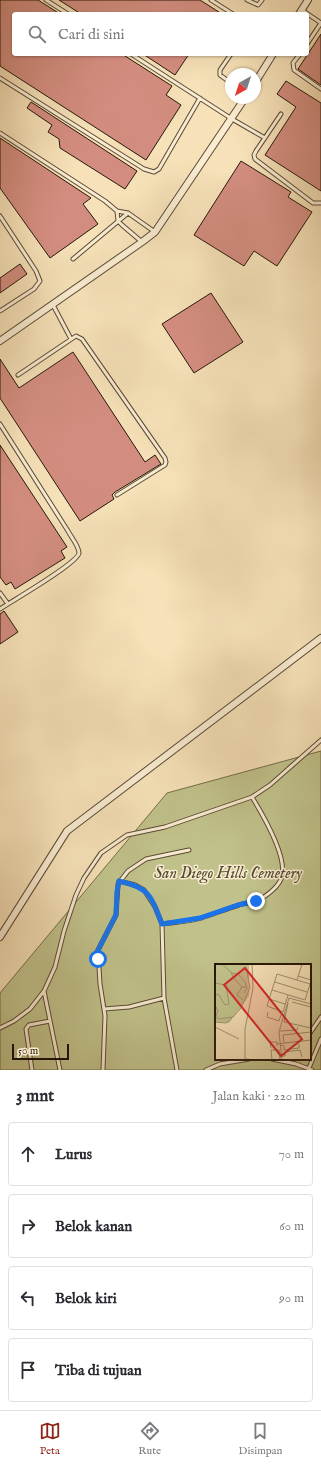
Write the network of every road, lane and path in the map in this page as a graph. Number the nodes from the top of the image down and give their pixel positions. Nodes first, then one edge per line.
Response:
1 (46, 0) edge
2 (211, 0) edge
3 (247, 0) edge
4 (262, 0) edge
5 (308, 0) edge
6 (65, 12) edge
7 (230, 12) edge
8 (300, 12) edge
9 (309, 17) edge
10 (321, 23) edge
11 (309, 41) edge
12 (134, 56) edge
13 (230, 56) edge
14 (273, 56) edge
15 (298, 56) edge
16 (261, 74) edge
17 (0, 78) edge
18 (225, 79) edge
19 (321, 89) edge
20 (200, 98) junction
21 (241, 104) edge
22 (281, 114) dead end
23 (232, 119) junction
24 (0, 133) edge
25 (265, 138) junction
26 (321, 203) edge
27 (117, 211) junction
28 (128, 214) junction
29 (0, 216) edge
30 (118, 221) junction
31 (154, 232) junction
32 (142, 242) junction
33 (73, 259) dead end
34 (53, 305) junction
35 (0, 311) edge
36 (71, 339) junction
37 (0, 341) edge
38 (18, 375) dead end
39 (0, 424) edge
40 (117, 495) dead end
41 (0, 593) edge
42 (8, 604) junction
43 (0, 609) edge
44 (321, 638) edge
45 (321, 740) edge
46 (252, 797) junction
47 (189, 850) dead end
48 (119, 881) junction
49 (162, 924) junction
50 (0, 937) edge
51 (44, 991) junction
52 (164, 998) junction
53 (104, 1009) junction
54 (321, 1017) edge
55 (50, 1021) junction
56 (0, 1028) edge
57 (311, 1032) edge
58 (321, 1039) edge
59 (243, 1060) edge
60 (277, 1060) edge
61 (298, 1060) edge
62 (296, 1064) junction
63 (310, 1069) edge
64 (32, 1070) edge
65 (60, 1070) edge
66 (103, 1070) edge
67 (177, 1070) edge
68 (206, 1070) edge

1 - 6 lane
2 - 7 lane
3 - 4 lane
5 - 8 street
9 - 10 lane
10 - 11 lane
12 - 20 lane
13 - 18 lane
14 - 16 street
15 - 19 lane
17 - 20 lane
20 - 23 lane
21 - 23 street
22 - 25 lane
23 - 25 lane
23 - 31 street
24 - 27 lane
25 - 26 lane
27 - 28 lane
27 - 30 lane
28 - 30 lane
28 - 31 lane
29 - 35 lane
30 - 32 lane
30 - 33 lane
31 - 32 street
32 - 34 street
34 - 36 lane
34 - 37 street
36 - 38 lane
36 - 40 lane
39 - 42 lane
41 - 42 lane
42 - 43 lane
44 - 50 street
45 - 46 lane
46 - 49 lane
46 - 51 lane
47 - 48 lane
48 - 49 lane
48 - 53 lane
49 - 52 lane
51 - 55 lane
51 - 56 lane
52 - 53 lane
52 - 67 lane
53 - 66 lane
54 - 57 lane
55 - 64 lane
55 - 65 lane
58 - 63 lane
59 - 68 lane
60 - 62 lane
61 - 62 lane
62 - 63 lane

